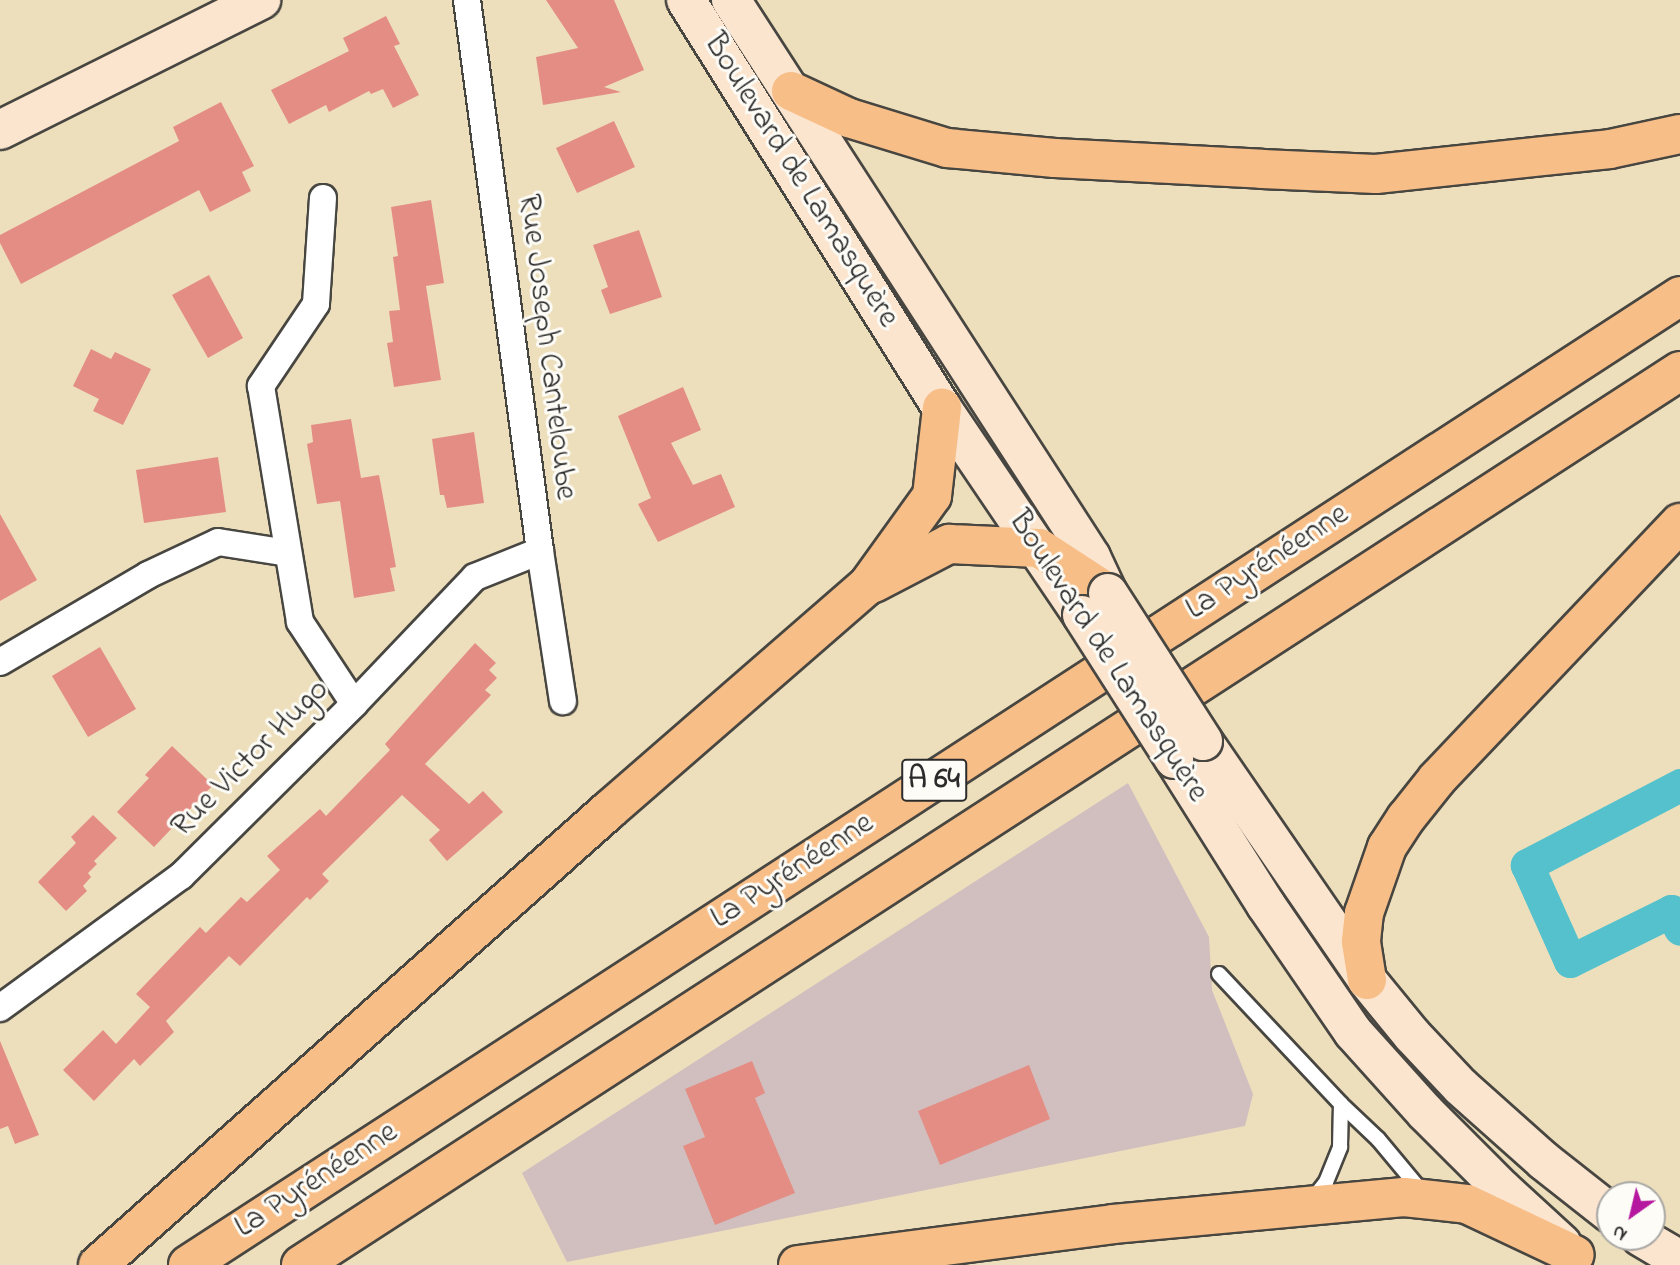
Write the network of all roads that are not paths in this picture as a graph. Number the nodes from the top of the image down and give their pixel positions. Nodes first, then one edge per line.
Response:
1 (261, 0) edge
2 (467, 0) edge
3 (686, 0) edge
4 (731, 0) edge
5 (791, 91) junction
6 (0, 130) edge
7 (1680, 134) edge
8 (323, 198) dead end
9 (1680, 296) edge
10 (1680, 371) edge
11 (942, 408) junction
12 (1680, 523) edge
13 (1039, 548) junction
14 (540, 551) junction
15 (288, 553) junction
16 (867, 586) junction
17 (1095, 604) junction
18 (0, 662) edge
19 (563, 701) dead end
20 (354, 704) junction
21 (1189, 750) junction
22 (1219, 974) dead end
23 (1367, 980) junction
24 (0, 1008) edge
25 (1341, 1104) junction
26 (1429, 1199) junction
27 (1596, 1202) edge
28 (1308, 1204) junction
29 (1664, 1251) edge
30 (1582, 1260) edge
31 (1680, 1260) edge
32 (99, 1265) edge
33 (187, 1265) edge
34 (301, 1265) edge
35 (798, 1265) edge

1 - 6 main road
2 - 14 street, Rue Joseph Canteloube
3 - 11 main road, Boulevard de Lamasquère
4 - 5 main road, Boulevard de Lamasquère
5 - 7 highway
5 - 17 main road, Boulevard de Lamasquère
8 - 15 street
9 - 33 highway, La Pyrénéenne / A 64
10 - 34 highway, La Pyrénéenne / A 64
11 - 13 main road, Boulevard de Lamasquère
11 - 16 highway
12 - 23 highway
13 - 16 highway
13 - 17 main road, Boulevard de Lamasquère
14 - 19 street, Rue Joseph Canteloube
14 - 20 street, Rue Victor Hugo
15 - 18 street
15 - 20 street
16 - 32 highway
17 - 21 main road, Boulevard de Lamasquère, bridge
20 - 24 street, Rue Victor Hugo
21 - 23 main road, Boulevard de Lamasquère
21 - 30 main road, Boulevard de Lamasquère
22 - 25 lane
23 - 27 main road, Boulevard de Lamasquère
25 - 26 lane
25 - 28 lane
26 - 28 highway
26 - 30 highway
28 - 35 highway
29 - 31 main road

